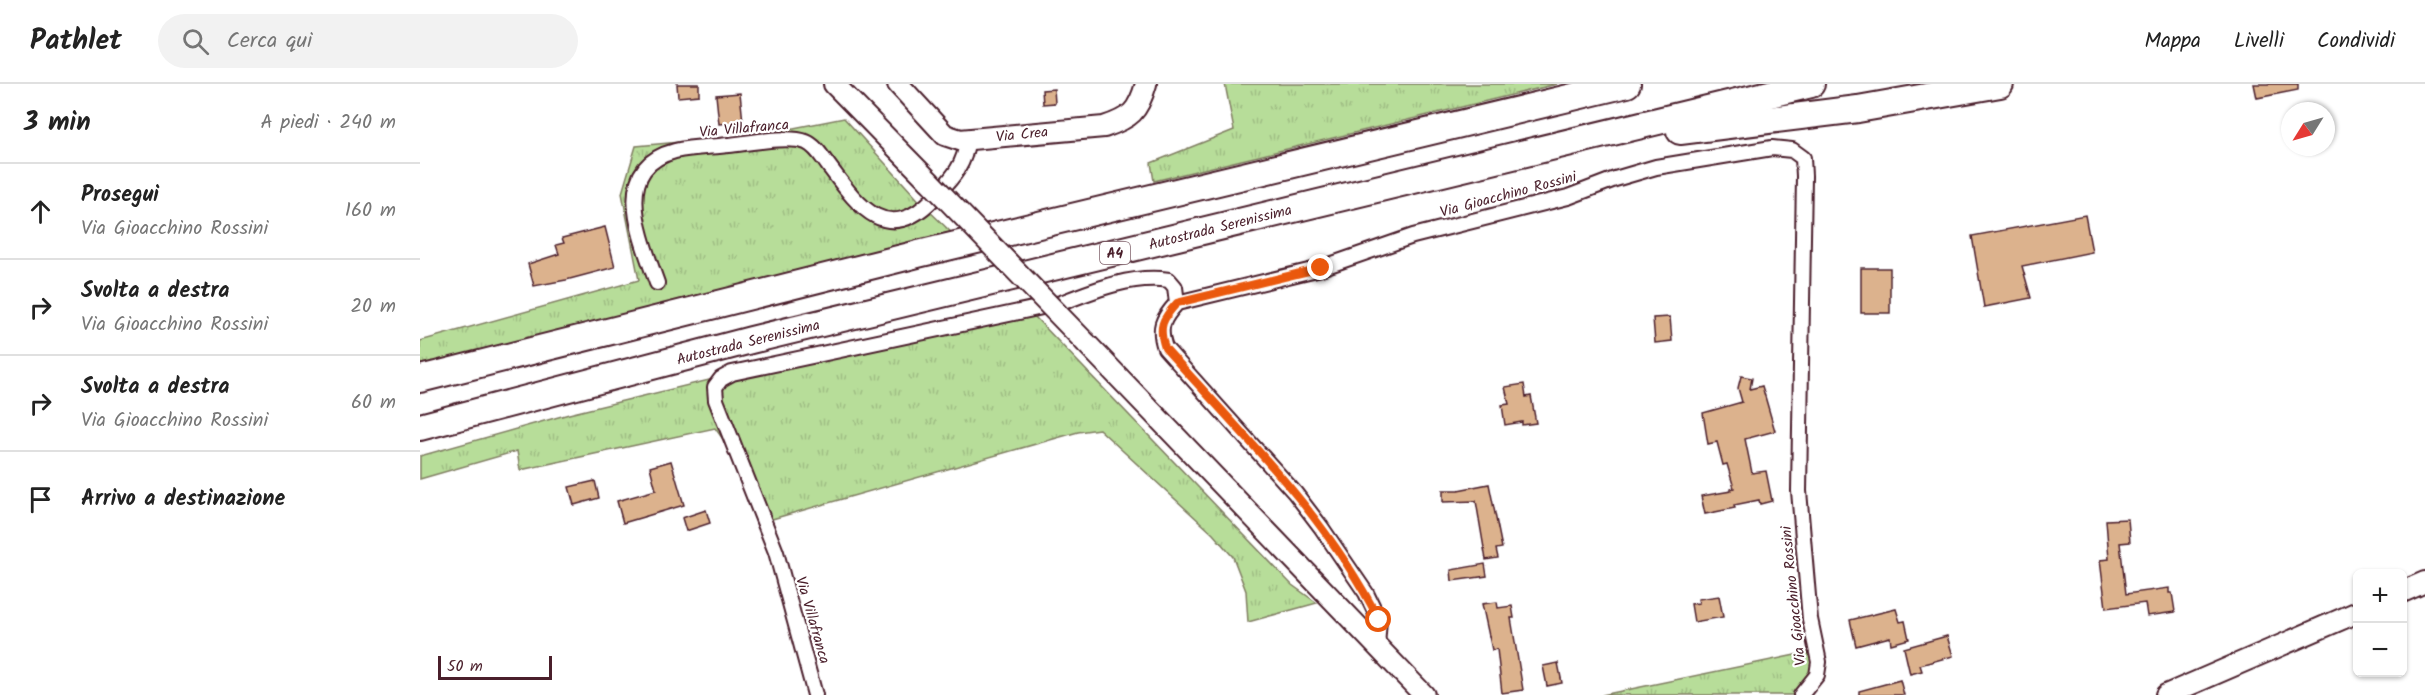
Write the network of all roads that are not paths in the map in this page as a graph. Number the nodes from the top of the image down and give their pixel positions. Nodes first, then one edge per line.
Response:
1 (834, 84) edge
2 (898, 84) edge
3 (1146, 84) edge
4 (1624, 84) edge
5 (1811, 84) edge
6 (2000, 84) edge
7 (967, 141) junction
8 (657, 283) dead end
9 (942, 295) junction
10 (1177, 303) junction
11 (420, 379) edge
12 (420, 427) edge
13 (2425, 582) edge
14 (2407, 590) edge
15 (2353, 614) edge
16 (1377, 646) junction
17 (816, 695) edge
18 (1424, 695) edge
19 (1801, 695) edge
20 (2166, 695) edge

1 - 16 main road, bridge
2 - 7 main road, Via Crea
3 - 7 main road, Via Crea
4 - 11 highway
5 - 9 highway, Autostrada Serenissima / A4
6 - 9 highway
7 - 8 street, Via Villafranca
9 - 12 highway, Autostrada Serenissima / A4
10 - 16 street
10 - 17 street, Via Villafranca
10 - 19 street, Via Gioacchino Rossini
13 - 14 main road
15 - 20 main road
16 - 18 main road

